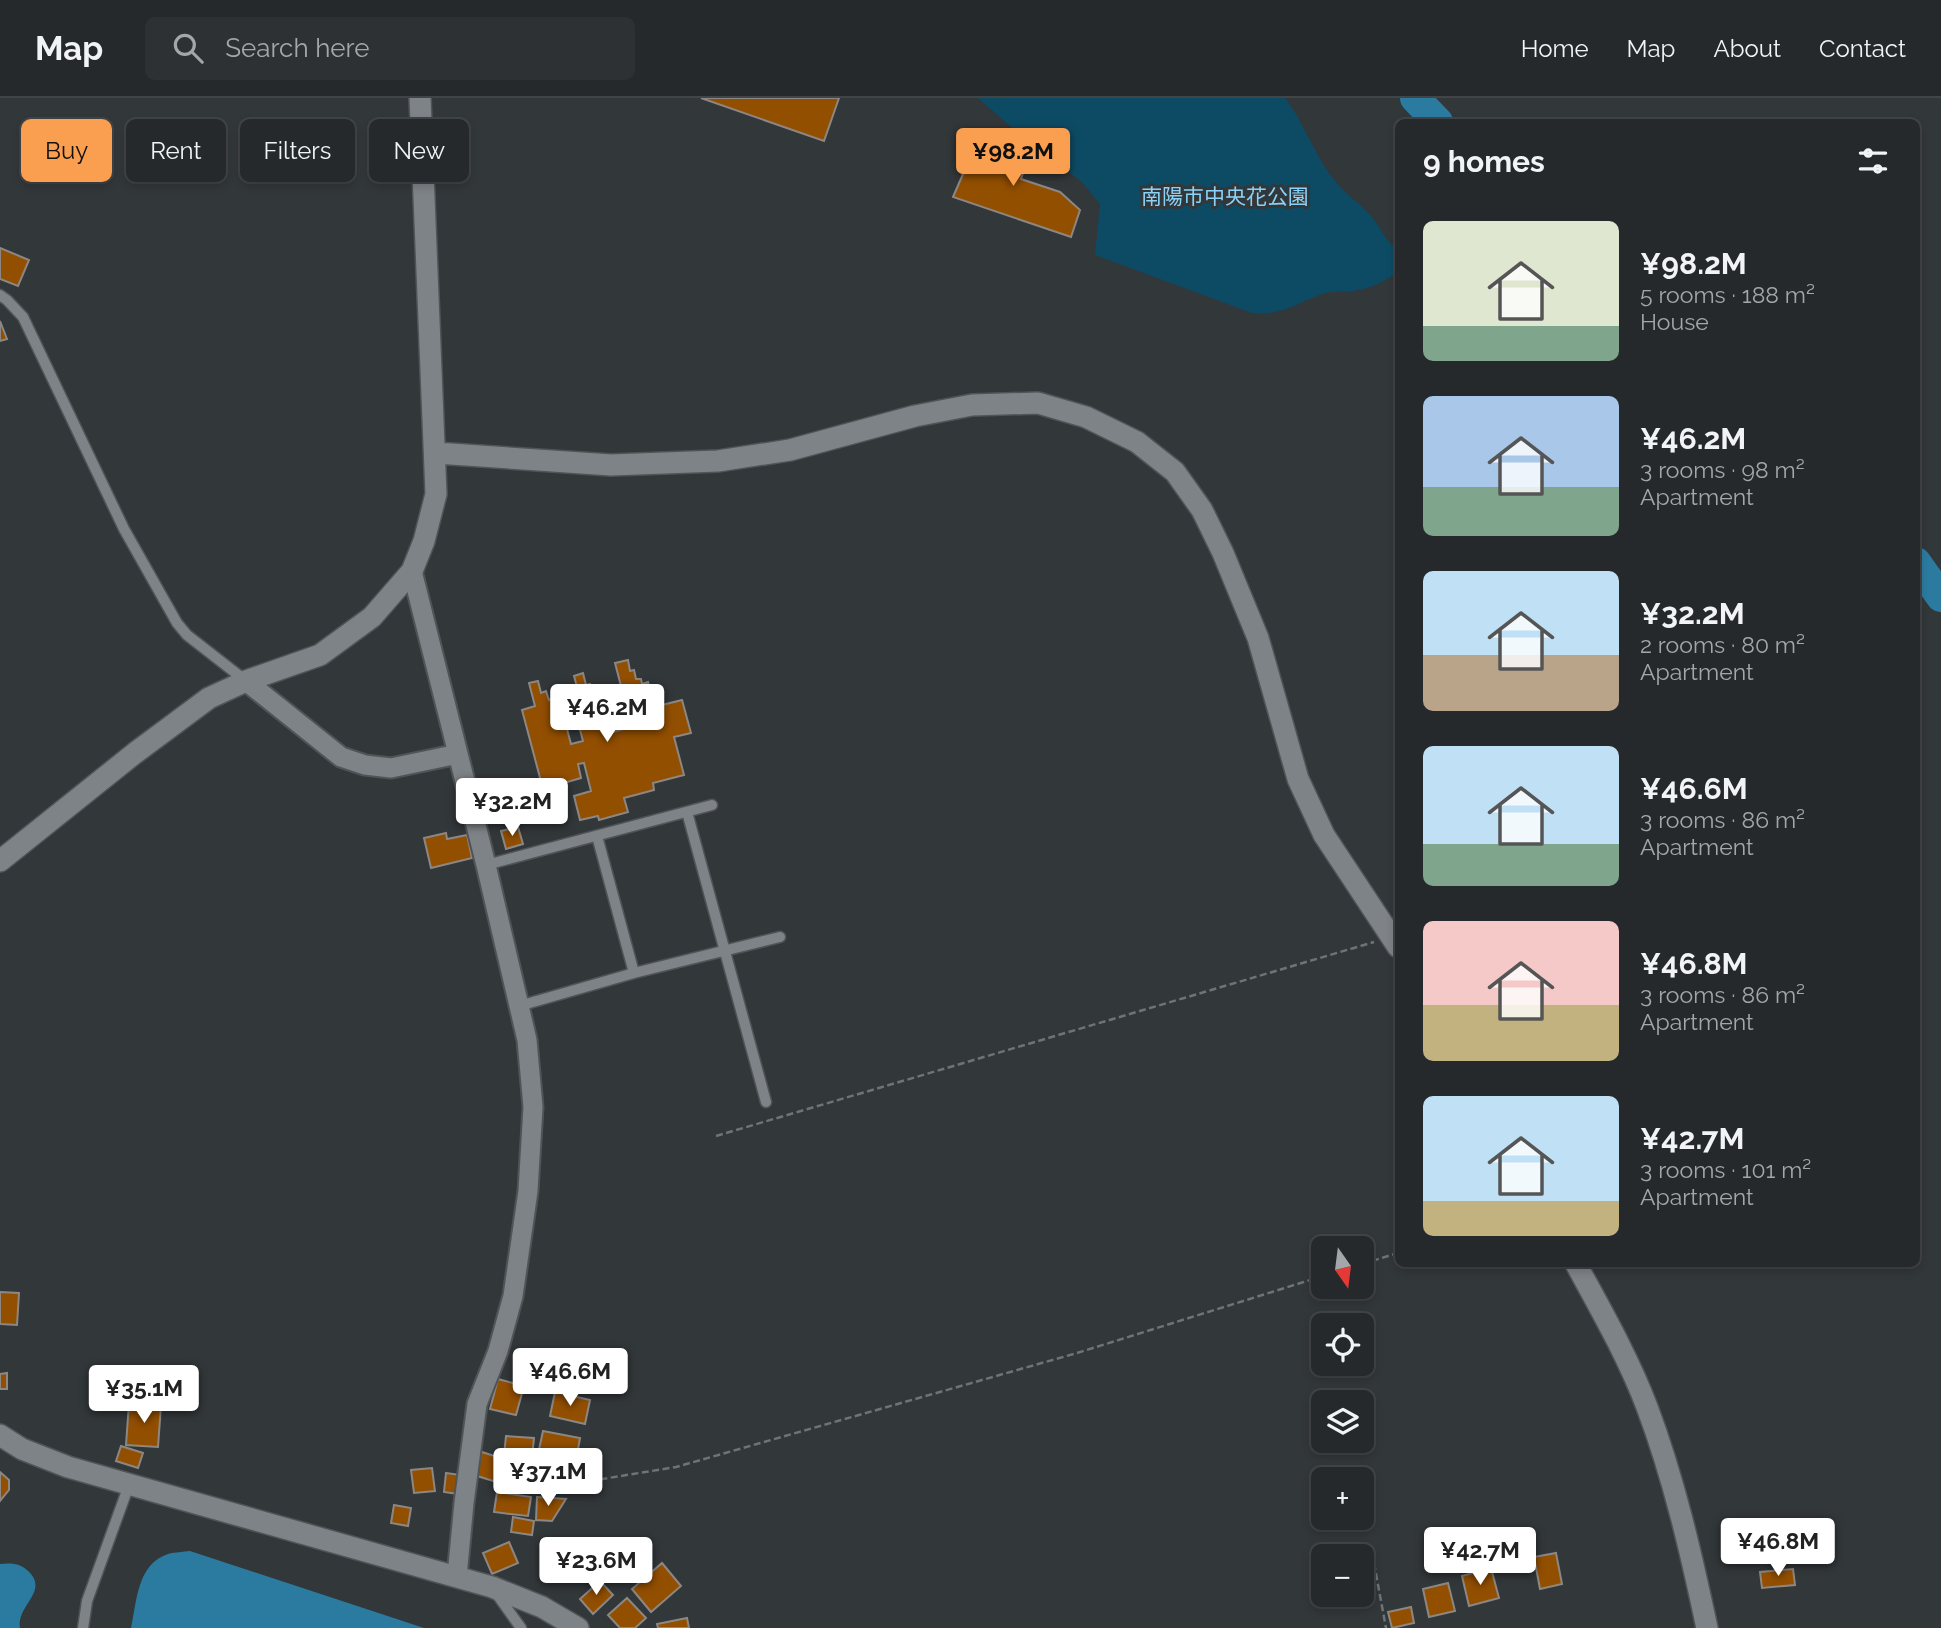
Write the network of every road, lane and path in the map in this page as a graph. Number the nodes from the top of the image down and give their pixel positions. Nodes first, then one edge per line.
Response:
1 (419, 98) edge
2 (0, 295) edge
3 (436, 453) junction
4 (412, 571) junction
5 (246, 681) junction
6 (458, 754) junction
7 (712, 806) dead end
8 (687, 812) junction
9 (597, 836) junction
10 (0, 861) edge
11 (486, 865) junction
12 (780, 937) dead end
13 (1395, 942) edge
14 (725, 951) junction
15 (634, 973) junction
16 (519, 1006) junction
17 (766, 1102) dead end
18 (716, 1136) dead end
19 (1395, 1254) edge
20 (1374, 1261) edge
21 (1578, 1267) edge
22 (1311, 1280) edge
23 (0, 1435) edge
24 (590, 1481) dead end
25 (129, 1485) junction
26 (1374, 1563) dead end
27 (457, 1576) junction
28 (492, 1587) junction
29 (83, 1628) edge
30 (521, 1628) edge
31 (578, 1628) edge
32 (1386, 1628) edge
33 (1707, 1628) edge

1 - 3 street
2 - 5 lane
3 - 4 street
3 - 13 street
4 - 5 street
4 - 6 street
5 - 6 street
5 - 10 street
6 - 11 street
7 - 8 lane
8 - 9 lane
8 - 14 lane
9 - 11 lane
9 - 15 lane
11 - 16 street
12 - 14 lane
13 - 18 path
14 - 15 lane
14 - 17 lane
15 - 16 lane
16 - 27 street
19 - 20 path
21 - 33 street
22 - 24 path
23 - 25 street
25 - 27 street
25 - 29 lane
26 - 32 path
27 - 28 street
28 - 30 lane
28 - 31 street

